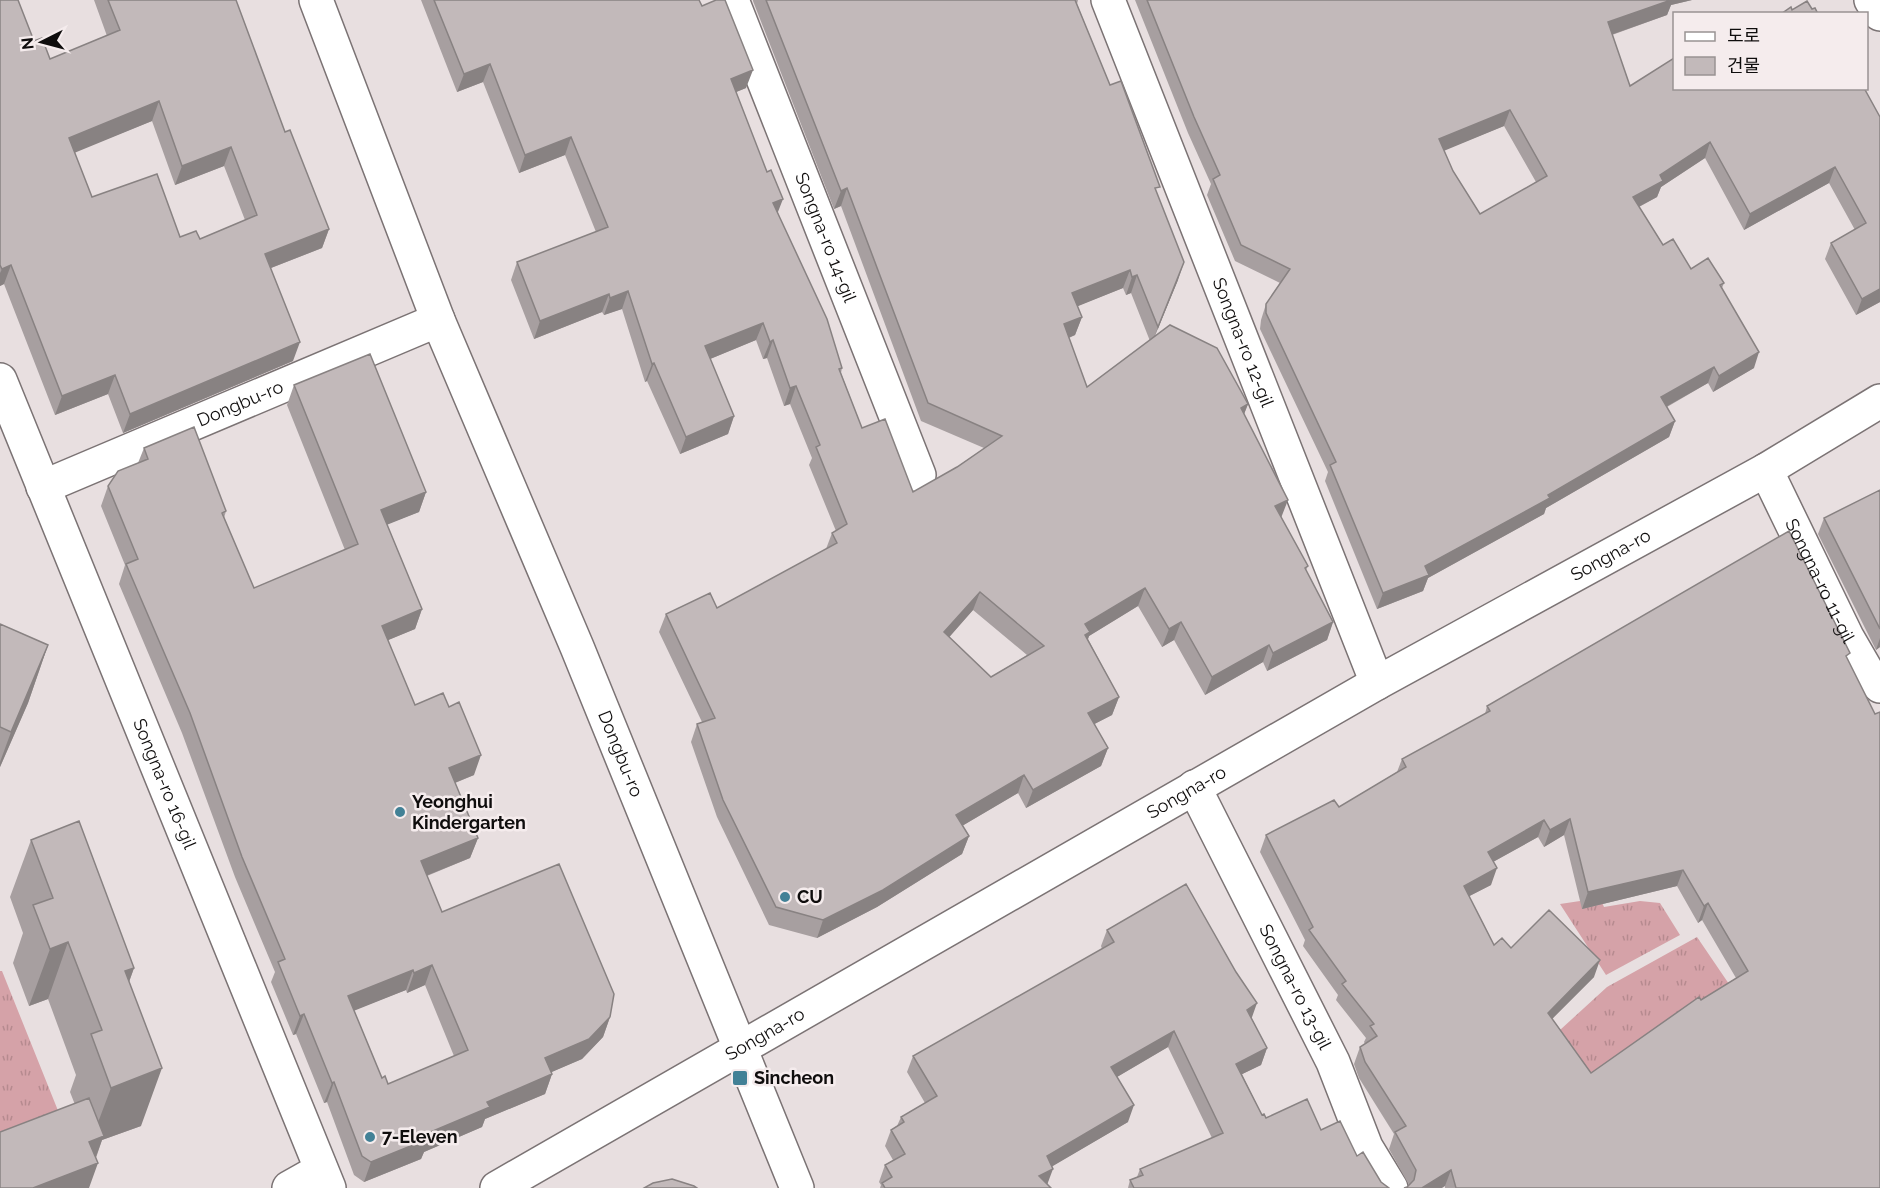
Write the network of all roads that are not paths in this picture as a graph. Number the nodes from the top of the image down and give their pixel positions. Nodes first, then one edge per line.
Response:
1 (316, 0) edge
2 (732, 0) edge
3 (1108, 0) edge
4 (1871, 0) edge
5 (1880, 14) edge
6 (438, 320) junction
7 (0, 380) edge
8 (1880, 401) edge
9 (1766, 470) junction
10 (919, 475) dead end
11 (43, 488) junction
12 (1377, 683) junction
13 (1880, 686) edge
14 (1194, 787) junction
15 (740, 1049) junction
16 (325, 1179) edge
17 (290, 1188) edge
18 (497, 1188) edge
19 (797, 1188) edge
20 (1391, 1188) edge

1 - 6 street, Dongbu-ro
2 - 10 street, Songna-ro 14-gil
3 - 12 street, Songna-ro 12-gil
4 - 5 street
6 - 11 street, Dongbu-ro
6 - 15 street, Dongbu-ro
7 - 11 street, Songna-ro 16-gil
8 - 9 street, Songna-ro
9 - 12 street, Songna-ro
9 - 13 street, Songna-ro 11-gil
11 - 16 street, Songna-ro 16-gil
12 - 14 street, Songna-ro
14 - 15 street, Songna-ro
14 - 20 street, Songna-ro 13-gil
15 - 18 street, Songna-ro
15 - 19 street, Dongbu-ro
16 - 17 street

